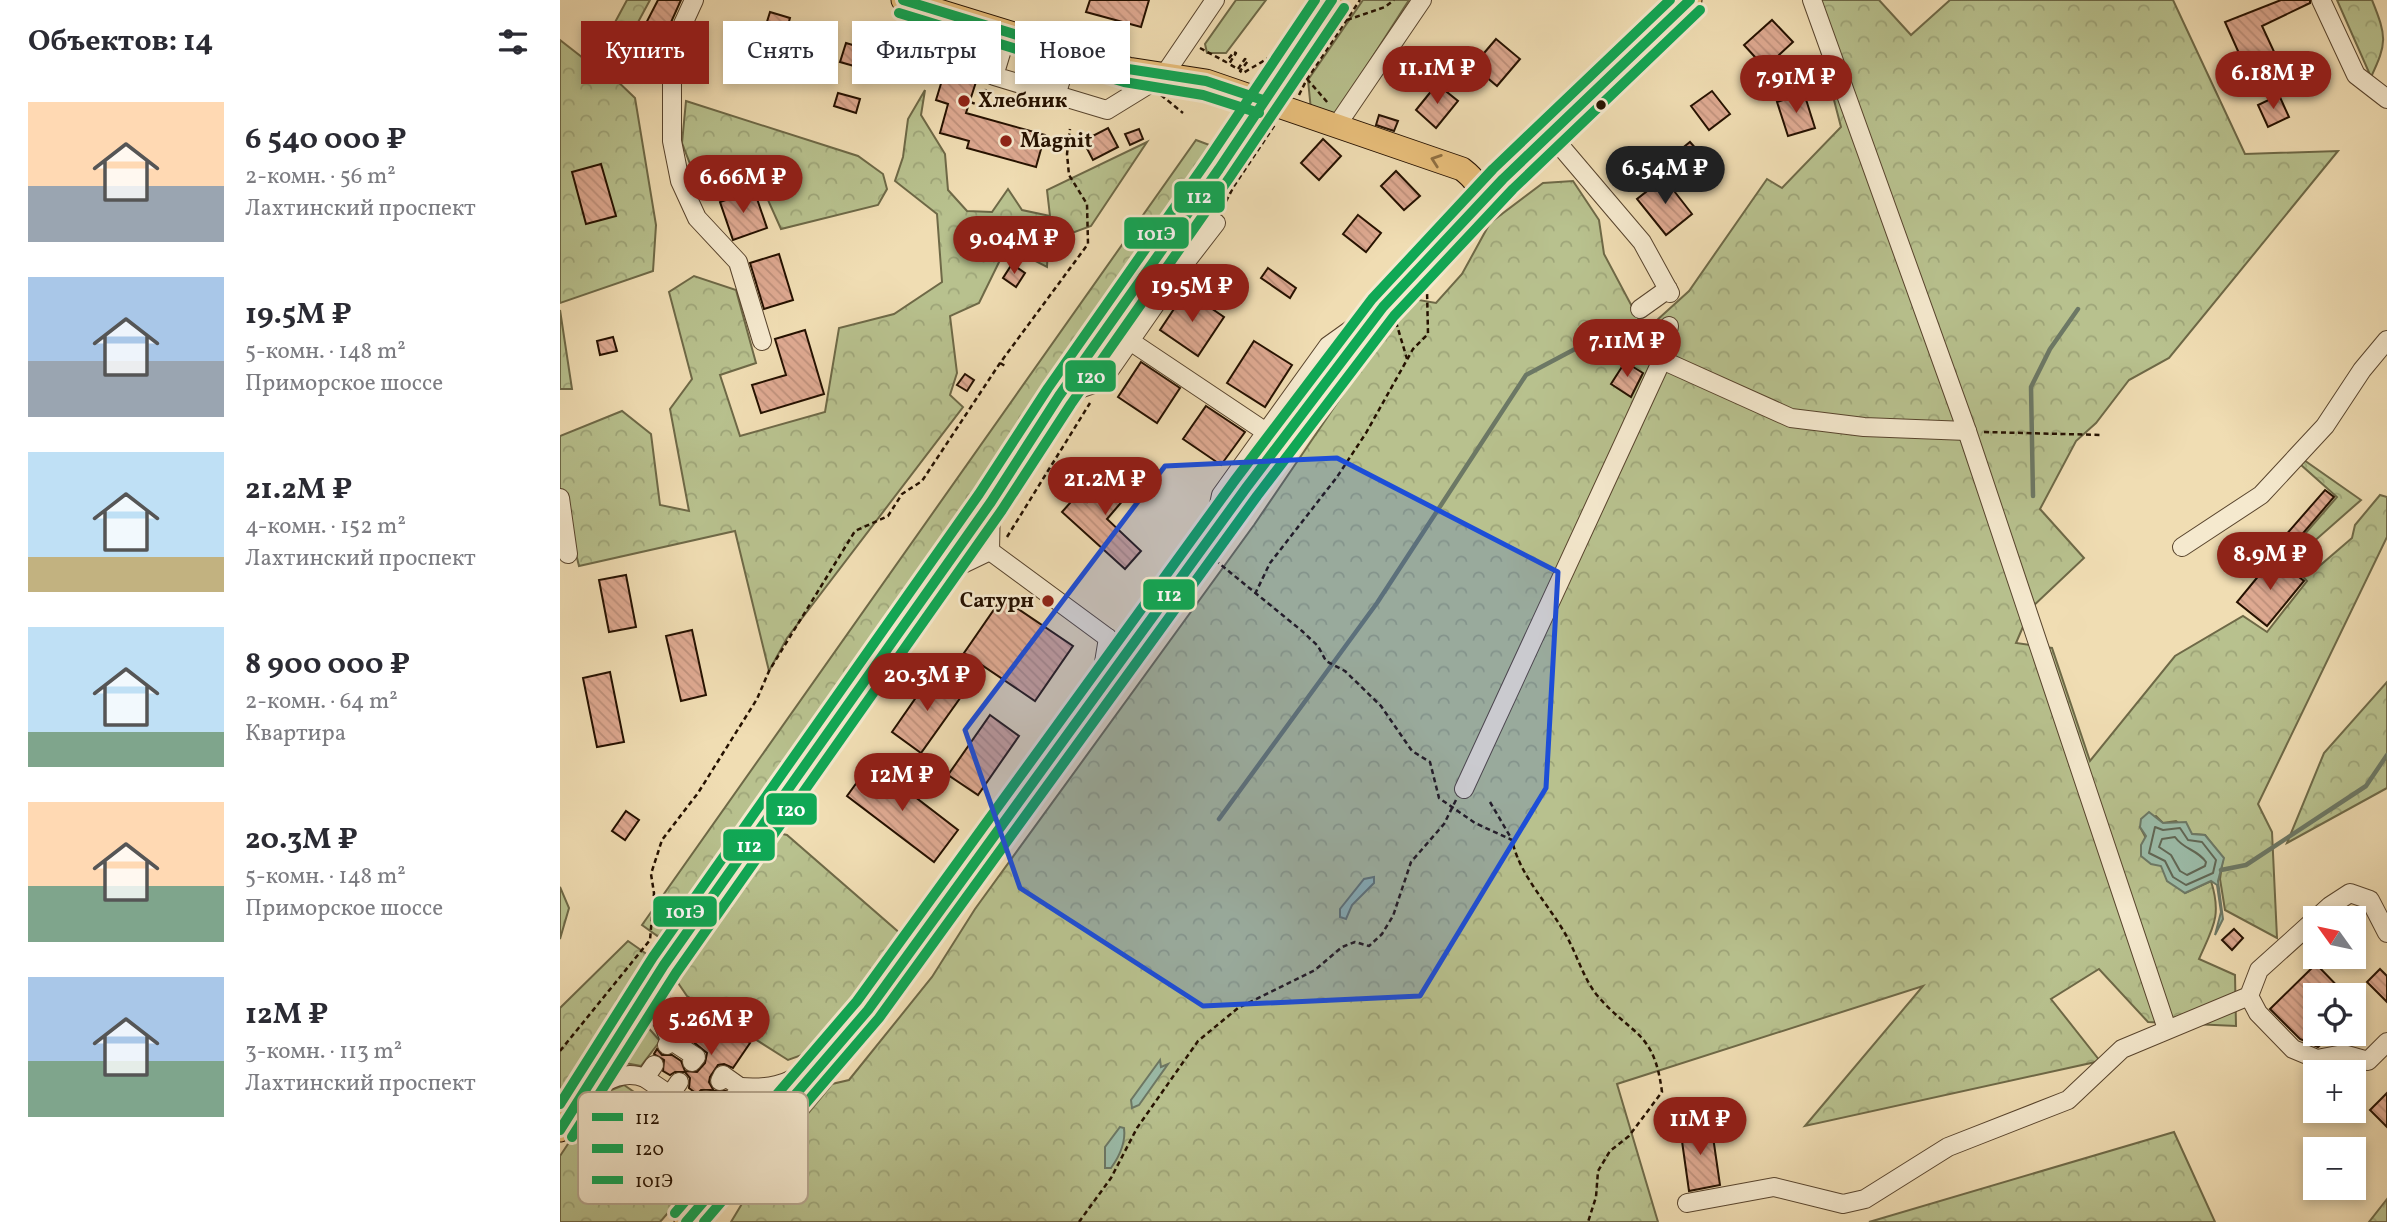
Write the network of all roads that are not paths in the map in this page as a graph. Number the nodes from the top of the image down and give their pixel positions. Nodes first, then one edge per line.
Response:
1 (694, 0) edge
2 (903, 0) edge
3 (1215, 0) edge
4 (1332, 0) edge
5 (1422, 0) edge
6 (1690, 0) edge
7 (1812, 0) edge
8 (2318, 6) edge
9 (1007, 33) junction
10 (1015, 35) edge
11 (1130, 69) edge
12 (1164, 75) junction
13 (1060, 84) edge
14 (1056, 95) junction
15 (2387, 99) edge
16 (1263, 100) junction
17 (1339, 122) junction
18 (1551, 135) junction
19 (1219, 169) junction
20 (1480, 202) junction
21 (1216, 223) road end
22 (1175, 276) junction
23 (1640, 309) dead end
24 (1389, 312) junction
25 (1669, 326) dead end
26 (2387, 340) edge
27 (762, 341) dead end
28 (1130, 341) junction
29 (1662, 360) junction
30 (1059, 396) junction
31 (1967, 431) junction
32 (1266, 432) junction
33 (560, 498) edge
34 (991, 502) junction
35 (1213, 536) junction
36 (2182, 547) dead end
37 (993, 553) junction
38 (568, 554) dead end
39 (940, 575) junction
40 (1145, 629) junction
41 (1108, 638) junction
42 (1100, 692) junction
43 (1464, 789) road end
44 (2387, 933) edge
45 (664, 965) junction
46 (2249, 996) junction
47 (862, 1017) junction
48 (2167, 1029) junction
49 (2387, 1042) edge
50 (692, 1062) dead end
51 (720, 1080) dead end
52 (583, 1092) edge
53 (589, 1092) edge
54 (681, 1092) edge
55 (798, 1092) edge
56 (578, 1100) edge
57 (560, 1130) edge
58 (1687, 1203) dead end
59 (693, 1204) edge
60 (701, 1204) edge
61 (680, 1222) edge
62 (686, 1222) edge

1 - 27 street
2 - 9 main road
3 - 12 street
4 - 16 main road
5 - 17 street
6 - 18 main road
7 - 31 street
8 - 15 street
9 - 10 main road
9 - 14 street
11 - 12 main road
12 - 14 street
12 - 16 main road
13 - 14 street
16 - 17 main road
16 - 19 main road
20 -> 17 main road
18 - 20 main road
18 - 23 street
19 - 22 street
19 - 30 main road
20 - 24 main road
21 - 22 street
22 - 28 street
24 - 32 street
24 - 35 main road
25 - 29 street
26 - 36 street
28 - 30 street
28 - 32 street
29 - 31 street
29 - 43 street
30 - 34 main road
31 - 48 street
32 - 35 street
33 - 38 street
34 - 37 street
34 - 39 main road
35 - 40 main road
37 - 39 street
37 - 41 street
39 - 45 main road
40 - 41 street
40 - 42 main road
41 - 42 street
42 - 47 main road
44 - 46 street
45 - 50 street
45 - 52 main road
46 - 48 street
46 - 49 street
47 - 51 street
47 - 55 main road
48 - 58 street
53 - 54 street
56 - 57 main road
59 - 61 street
60 - 62 main road

